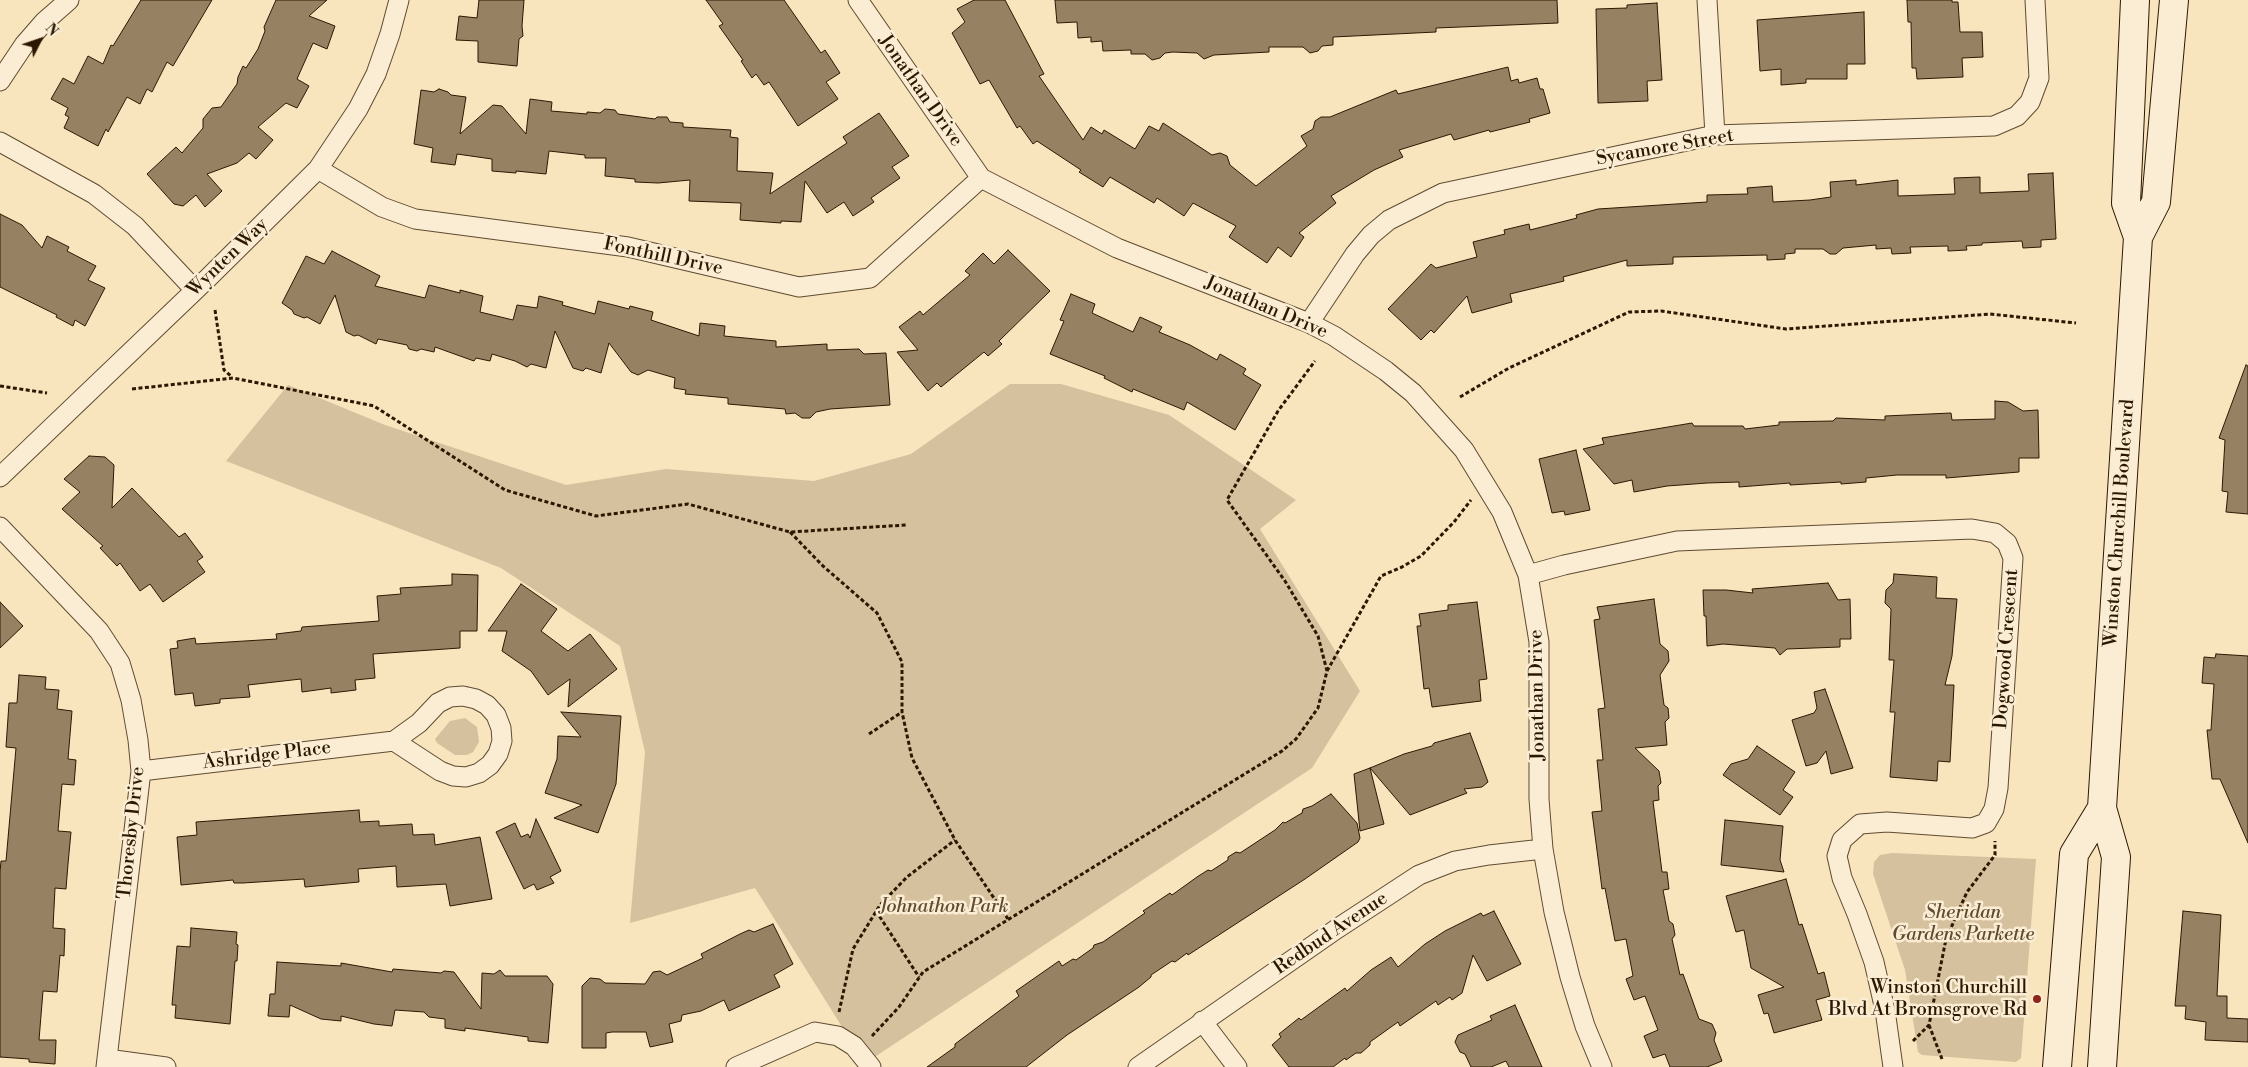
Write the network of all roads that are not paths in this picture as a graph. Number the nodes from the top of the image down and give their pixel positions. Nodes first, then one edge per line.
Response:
1 (69, 0) edge
2 (399, 0) edge
3 (858, 0) edge
4 (1707, 0) edge
5 (2035, 0) edge
6 (2135, 0) edge
7 (2174, 0) edge
8 (0, 81) edge
9 (1715, 135) junction
10 (0, 142) edge
11 (318, 169) junction
12 (981, 178) junction
13 (2138, 237) junction
14 (195, 290) junction
15 (1309, 323) junction
16 (0, 477) edge
17 (0, 527) edge
18 (1528, 575) junction
19 (394, 741) junction
20 (141, 771) junction
21 (2102, 808) junction
22 (1543, 849) junction
23 (1202, 1021) junction
24 (106, 1063) edge
25 (166, 1067) edge
26 (736, 1067) edge
27 (871, 1067) edge
28 (1138, 1067) edge
29 (1237, 1067) edge
30 (1602, 1067) edge
31 (1893, 1067) edge
32 (2057, 1067) edge
33 (2102, 1067) edge

1 - 8 street
2 - 11 street, Wynten Way
3 - 12 street, Jonathan Drive
4 - 9 street
5 - 9 street, Sycamore Street
6 - 13 main road, Winston Churchill Boulevard
7 - 13 main road, Winston Churchill Boulevard
9 - 15 street, Sycamore Street
10 - 14 street
11 - 12 street, Fonthill Drive
11 - 14 street, Wynten Way
12 - 15 street, Jonathan Drive
13 - 21 main road, Winston Churchill Boulevard
14 - 16 street, Wynten Way
15 - 18 street, Jonathan Drive
17 - 20 street, Thoresby Drive
18 - 22 street, Jonathan Drive
18 - 31 street, Dogwood Crescent
19 - 19 street, Ashridge Place
19 - 20 street, Ashridge Place
20 - 24 street, Thoresby Drive
21 - 32 main road, Winston Churchill Boulevard
21 - 33 main road, Winston Churchill Boulevard
22 - 23 street, Redbud Avenue
22 - 30 street, Jonathan Drive
23 - 28 street, Redbud Avenue
23 - 29 street
24 - 25 street
26 - 27 street

